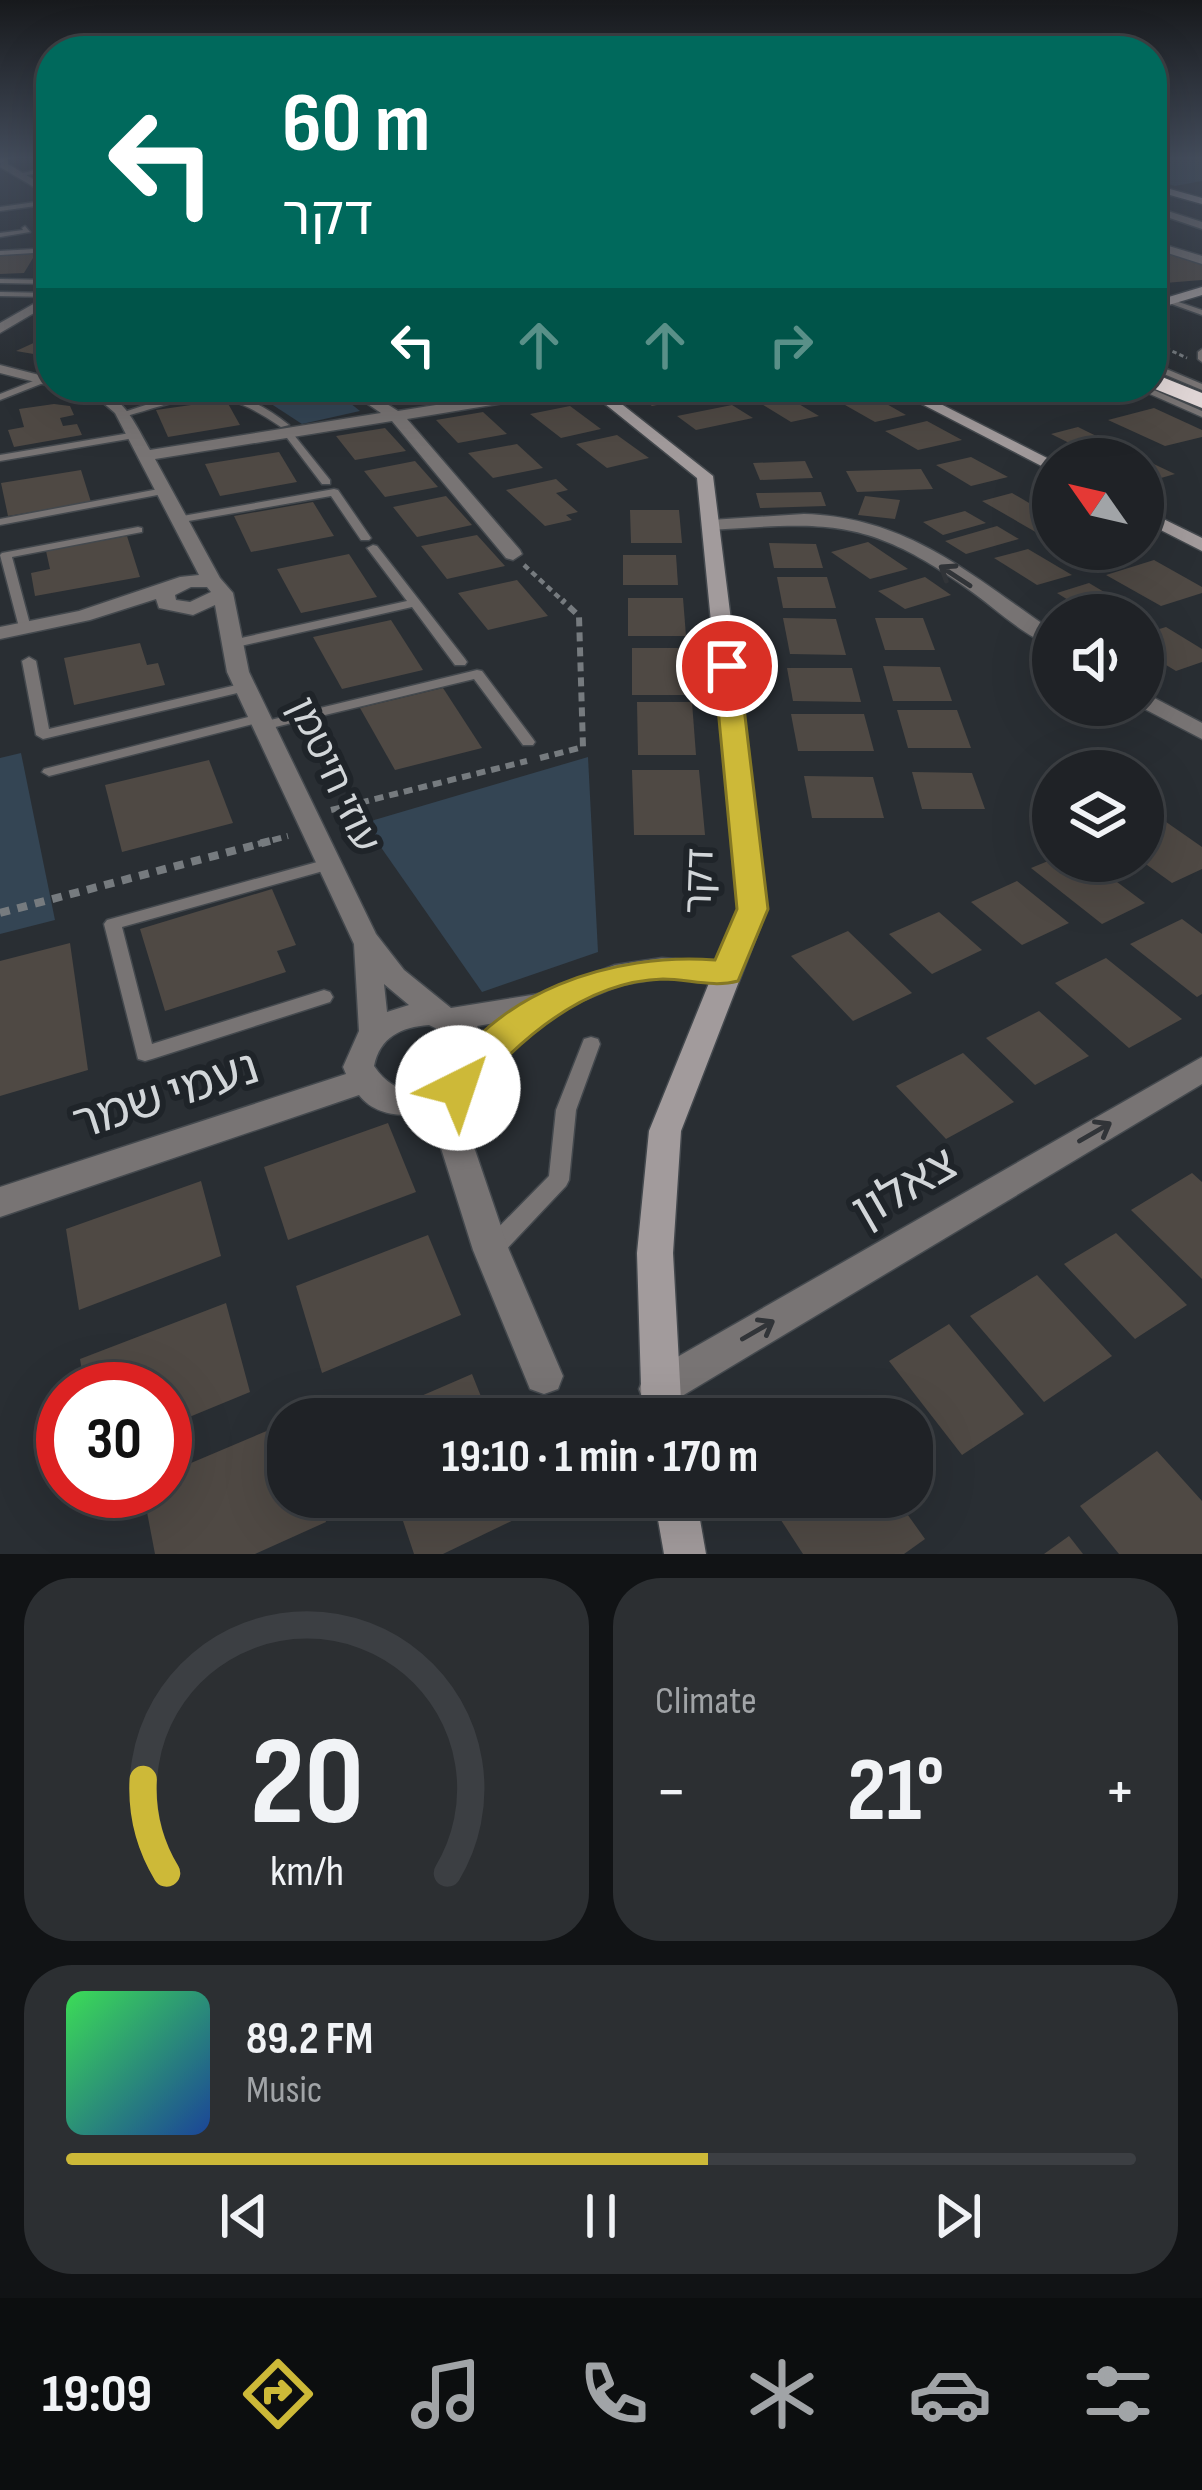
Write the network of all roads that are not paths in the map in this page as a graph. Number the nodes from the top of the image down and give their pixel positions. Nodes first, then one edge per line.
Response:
1 (27, 230) edge
2 (1189, 230) edge
3 (1167, 232) edge
4 (1176, 232) junction
5 (0, 235) edge
6 (1202, 240) edge
7 (1167, 249) edge
8 (36, 251) edge
9 (0, 253) edge
10 (1202, 260) edge
11 (0, 281) edge
12 (36, 282) edge
13 (1202, 287) edge
14 (0, 294) edge
15 (1167, 295) edge
16 (36, 296) edge
17 (1167, 296) edge
18 (1167, 301) edge
19 (36, 308) edge
20 (1202, 313) edge
21 (36, 315) edge
22 (0, 333) edge
23 (1167, 360) edge
24 (3, 370) edge
25 (1167, 372) edge
26 (1202, 375) edge
27 (36, 377) edge
28 (36, 385) edge
29 (1167, 386) edge
30 (1202, 387) edge
31 (0, 397) edge
32 (1167, 399) edge
33 (1202, 401) edge
34 (112, 402) edge
35 (169, 402) edge
36 (253, 402) edge
37 (373, 402) edge
38 (483, 402) edge
39 (611, 402) edge
40 (925, 402) edge
41 (123, 414) junction
42 (1202, 415) edge
43 (395, 416) junction
44 (285, 428) junction
45 (136, 435) junction
46 (148, 454) junction
47 (1032, 456) edge
48 (0, 458) edge
49 (326, 482) dead end
50 (164, 491) junction
51 (176, 520) junction
52 (0, 522) edge
53 (711, 525) junction
54 (1164, 525) edge
55 (138, 530) dead end
56 (187, 543) junction
57 (1202, 544) edge
58 (513, 554) dead end
59 (218, 587) junction
60 (177, 597) junction
61 (415, 603) junction
62 (1032, 626) edge
63 (25, 628) junction
64 (0, 633) edge
65 (232, 644) junction
66 (29, 661) dead end
67 (460, 662) dead end
68 (245, 687) junction
69 (1164, 711) edge
70 (262, 722) junction
71 (1202, 732) edge
72 (528, 742) dead end
73 (49, 772) dead end
74 (328, 864) junction
75 (364, 938) junction
76 (726, 973) junction
77 (324, 997) dead end
78 (556, 1000) junction
79 (446, 1018) junction
80 (374, 1033) junction
81 (591, 1044) dead end
82 (471, 1069) junction
83 (1202, 1069) edge
84 (363, 1081) junction
85 (441, 1097) junction
86 (0, 1202) edge
87 (491, 1250) junction
88 (544, 1376) dead end
89 (660, 1398) edge
90 (670, 1398) edge
91 (679, 1518) edge
92 (685, 1554) edge

1 - 5 lane
2 - 4 street
3 - 4 street
4 - 6 street
7 - 10 street
8 - 9 lane
11 - 12 lane
13 - 15 street
13 - 17 street
14 - 16 lane
18 - 20 lane
19 - 22 street
21 - 22 street
23 - 26 highway
24 - 27 street
25 - 30 lane
28 - 31 lane
29 - 33 highway
32 - 42 lane
34 - 41 street
35 - 41 lane
36 - 44 lane
37 - 43 street
38 - 43 street
39 - 53 street, דקר
40 - 47 street
41 - 45 street
43 - 44 street
43 - 58 street
44 - 46 street
44 - 49 lane
45 - 46 street
45 - 48 lane
46 - 50 street
50 - 51 street
50 - 52 lane
51 - 56 street
51 - 61 lane
62 -> 53 street
53 - 76 street, דקר
54 - 57 street
55 - 63 lane
56 - 59 street
56 - 60 street
59 - 60 street
59 - 65 street, עוזי חיטמן
60 - 63 street
60 - 65 street
61 - 65 lane
61 - 67 lane
63 - 64 street
65 - 68 street, עוזי חיטמן
66 - 68 lane
68 - 70 street, עוזי חיטמן
69 - 71 street
70 - 72 lane
70 - 73 lane
70 - 74 street, עוזי חיטמן
74 - 75 street, עוזי חיטמן
74 - 77 lane
75 - 79 street, עוזי חיטמן
75 - 80 street, עוזי חיטמן
76 - 78 street
76 - 89 street, דקר
78 - 79 street
78 - 82 street
79 - 80 street
79 - 82 street
80 - 84 street
81 - 87 lane
82 - 85 street
90 -> 83 street, צאלון
84 - 85 street
84 - 86 street, נעמי שמר
85 - 87 street
87 - 88 street
91 - 92 street

